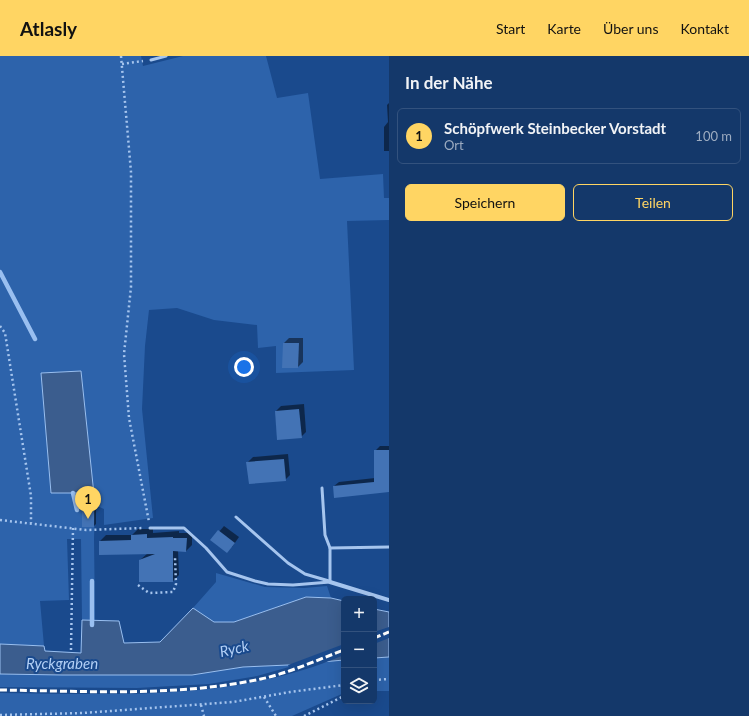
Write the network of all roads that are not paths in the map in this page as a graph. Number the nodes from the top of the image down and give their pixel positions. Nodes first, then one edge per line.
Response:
1 (166, 56) edge
2 (151, 60) road end
3 (322, 488) dead end
4 (236, 517) dead end
5 (150, 528) road end
6 (389, 547) edge
7 (330, 548) junction
8 (330, 582) junction
9 (389, 600) edge

1 - 2 lane
3 - 7 lane
4 - 8 lane
5 - 8 lane
6 - 7 lane
7 - 8 lane
8 - 9 street

